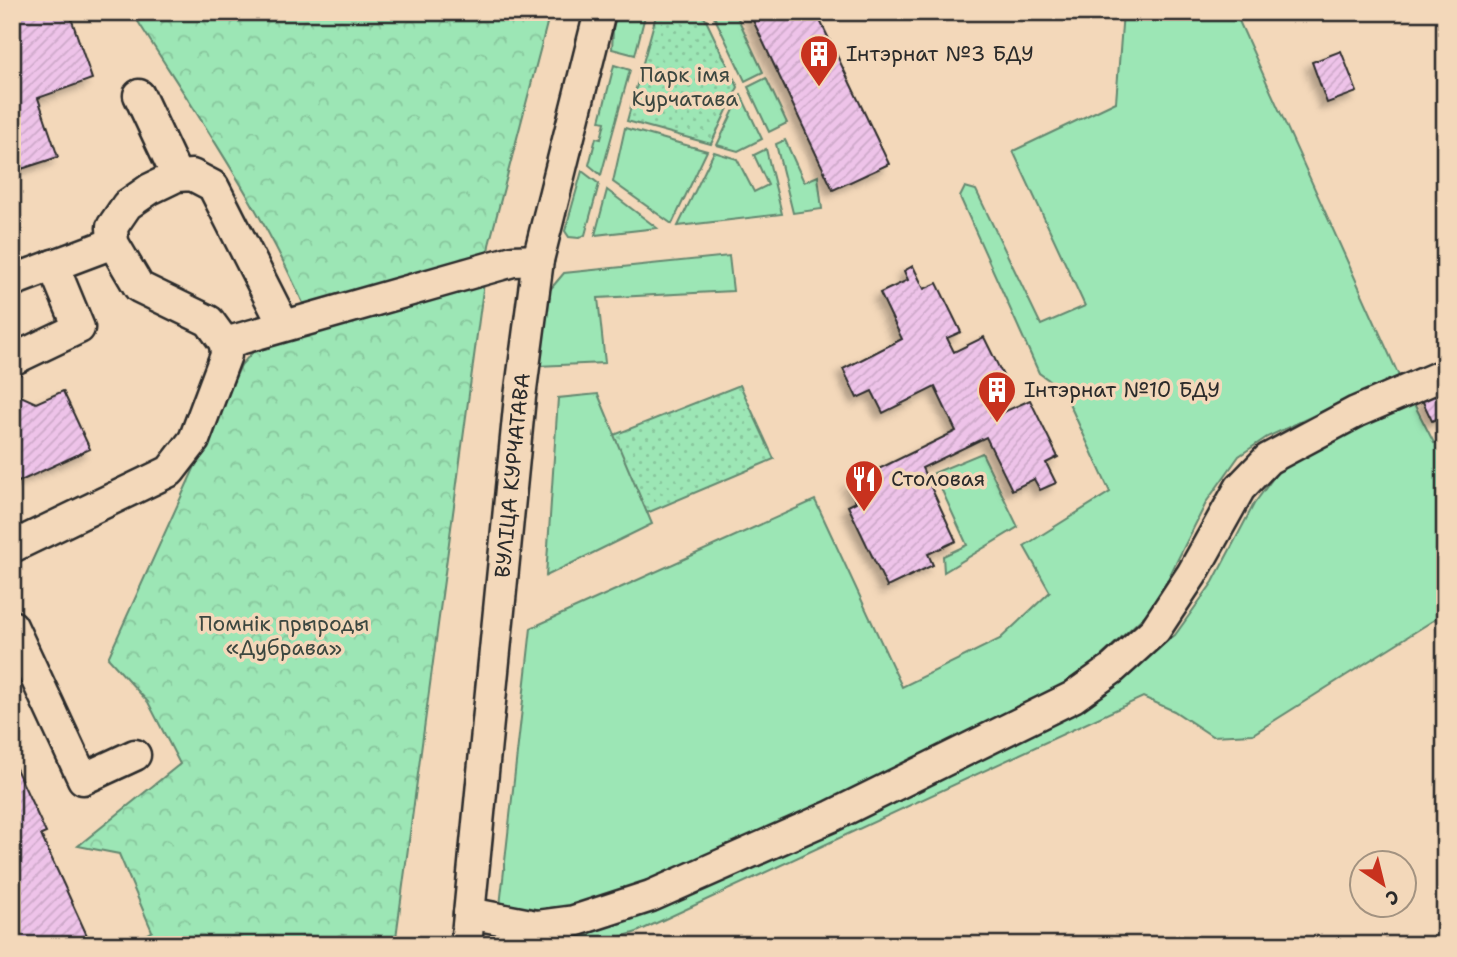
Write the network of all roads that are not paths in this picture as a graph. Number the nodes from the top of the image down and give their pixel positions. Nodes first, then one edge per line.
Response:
1 (600, 12) edge
2 (139, 95) dead end
3 (177, 176) junction
4 (113, 243) junction
5 (538, 260) junction
6 (53, 265) junction
7 (12, 281) edge
8 (283, 324) junction
9 (225, 343) junction
10 (12, 360) edge
11 (1445, 374) edge
12 (12, 547) edge
13 (12, 626) edge
14 (135, 755) dead end
15 (469, 913) junction
16 (466, 945) edge

1 - 5 street, ВУЛІЦА КУРЧАТАВА
2 - 3 street
3 - 4 street
3 - 8 street
4 - 6 street
4 - 9 street
5 - 8 street
5 - 15 street, ВУЛІЦА КУРЧАТАВА
6 - 7 street
6 - 10 street
8 - 9 street
9 - 12 street
11 - 15 street
13 - 14 street
15 - 16 street, ВУЛІЦА КУРЧАТАВА

